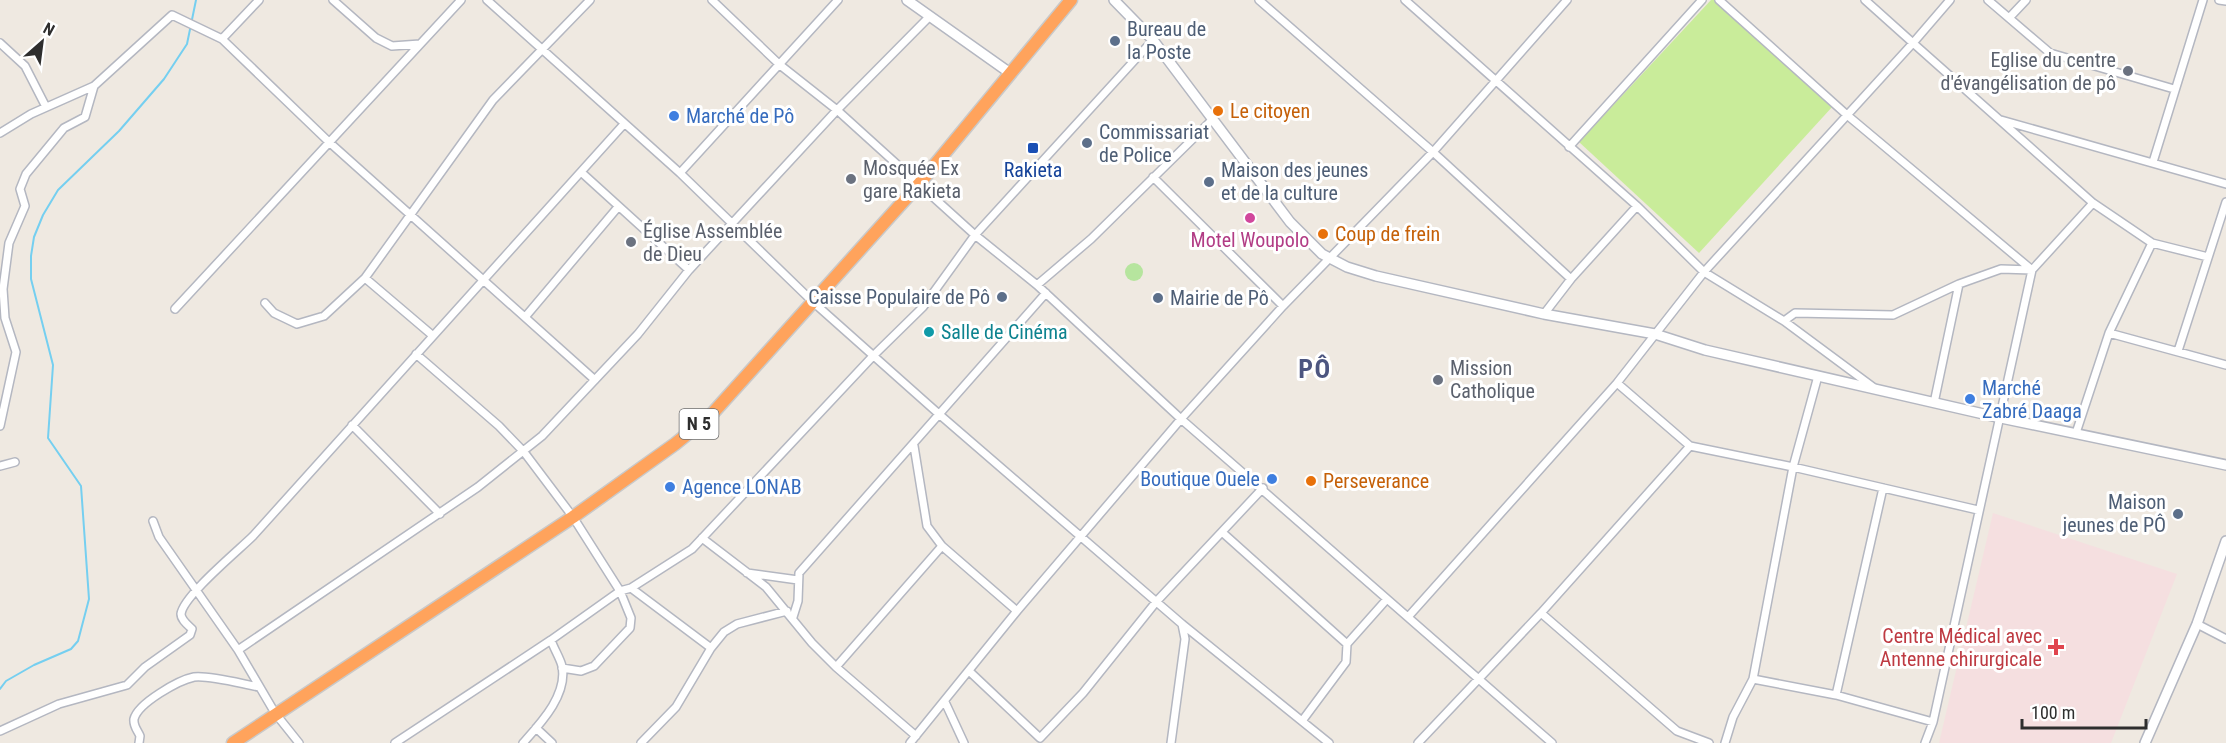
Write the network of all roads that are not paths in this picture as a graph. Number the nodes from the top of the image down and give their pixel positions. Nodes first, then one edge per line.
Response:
1 (259, 0) edge
2 (333, 0) edge
3 (461, 0) edge
4 (487, 0) edge
5 (590, 0) edge
6 (712, 0) edge
7 (838, 0) edge
8 (907, 0) edge
9 (1071, 0) edge
10 (1114, 0) edge
11 (1259, 0) edge
12 (1405, 0) edge
13 (1702, 0) edge
14 (1719, 0) edge
15 (1865, 0) edge
16 (1950, 0) edge
17 (1988, 0) edge
18 (2026, 0) edge
19 (2204, 0) edge
20 (1563, 1) edge
21 (928, 17) junction
22 (2009, 18) junction
23 (222, 39) junction
24 (1153, 40) junction
25 (0, 43) edge
26 (1913, 43) junction
27 (420, 44) junction
28 (543, 50) junction
29 (780, 65) junction
30 (1010, 73) junction
31 (1496, 81) junction
32 (94, 86) junction
33 (2174, 89) junction
34 (46, 107) junction
35 (837, 110) junction
36 (1847, 115) junction
37 (1213, 119) junction
38 (1998, 119) junction
39 (624, 124) junction
40 (0, 133) edge
41 (329, 142) junction
42 (1569, 147) junction
43 (1433, 152) junction
44 (2153, 162) junction
45 (581, 172) junction
46 (680, 173) junction
47 (1153, 177) junction
48 (919, 184) junction
49 (2226, 184) edge
50 (2226, 202) edge
51 (2092, 203) junction
52 (1637, 206) junction
53 (618, 207) junction
54 (412, 215) junction
55 (734, 224) junction
56 (975, 234) junction
57 (2152, 243) junction
58 (2208, 257) junction
59 (1330, 258) junction
60 (689, 270) junction
61 (2032, 270) junction
62 (1704, 272) junction
63 (365, 278) junction
64 (484, 279) junction
65 (1571, 279) junction
66 (1959, 284) junction
67 (1037, 285) junction
68 (1046, 293) junction
69 (813, 302) junction
70 (265, 303) dead end
71 (1283, 306) junction
72 (175, 309) dead end
73 (1544, 314) junction
74 (526, 316) junction
75 (1784, 321) junction
76 (2109, 333) junction
77 (1655, 334) junction
78 (432, 335) junction
79 (2178, 351) junction
80 (416, 354) junction
81 (873, 356) junction
82 (2226, 365) edge
83 (1818, 376) junction
84 (595, 380) junction
85 (1617, 383) junction
86 (1873, 387) junction
87 (1934, 403) junction
88 (940, 415) junction
89 (2001, 418) junction
90 (1181, 419) junction
91 (352, 425) junction
92 (0, 426) edge
93 (2076, 433) junction
94 (914, 446) junction
95 (1690, 446) junction
96 (524, 452) junction
97 (15, 462) dead end
98 (2226, 465) edge
99 (0, 466) edge
100 (1793, 467) junction
101 (1263, 488) junction
102 (1883, 488) junction
103 (1978, 510) junction
104 (441, 514) junction
105 (573, 517) junction
106 (153, 521) dead end
107 (1223, 533) junction
108 (1081, 536) junction
109 (702, 538) junction
110 (2226, 541) edge
111 (942, 546) junction
112 (746, 573) junction
113 (798, 580) junction
114 (631, 588) junction
115 (195, 591) junction
116 (620, 591) junction
117 (1387, 599) junction
118 (1156, 602) junction
119 (1017, 611) junction
120 (1541, 613) junction
121 (790, 614) junction
122 (1408, 617) junction
123 (1182, 624) junction
124 (2197, 624) junction
125 (2226, 639) edge
126 (551, 640) junction
127 (1347, 644) junction
128 (711, 648) junction
129 (238, 650) junction
130 (836, 667) junction
131 (562, 668) junction
132 (969, 671) junction
133 (1478, 679) junction
134 (1753, 679) junction
135 (259, 687) junction
136 (1836, 695) junction
137 (945, 702) junction
138 (275, 713) junction
139 (1302, 721) junction
140 (1933, 722) junction
141 (536, 728) junction
142 (0, 731) edge
143 (916, 735) junction
144 (139, 743) edge
145 (233, 743) edge
146 (299, 743) edge
147 (395, 743) edge
148 (523, 743) edge
149 (552, 743) edge
150 (641, 743) edge
151 (910, 743) edge
152 (964, 743) edge
153 (1171, 743) edge
154 (1329, 743) edge
155 (1418, 743) edge
156 (1552, 743) edge
157 (1709, 743) edge
158 (1725, 743) edge
159 (1925, 743) edge
160 (2145, 743) edge

1 - 23 street
2 - 27 street
3 - 27 street
4 - 28 street
5 - 28 street
6 - 29 street
7 - 29 street
8 - 21 main road
9 - 30 highway, N 5
10 - 24 main road
11 - 43 street
12 - 31 street
13 - 42 street
14 - 36 street
15 - 26 street
16 - 26 street
17 - 22 street
18 - 22 street
19 - 33 street
20 - 31 street
21 - 30 main road
21 - 35 street
22 - 33 street
23 - 32 street
23 - 41 street
24 - 37 main road
24 - 56 street
25 - 34 street
26 - 36 street
26 - 38 street
27 - 41 street
28 - 39 street
28 - 54 street
29 - 35 street
29 - 46 street
30 - 48 highway, N 5
31 - 42 street
31 - 43 street
32 - 34 street
32 - 92 street
33 - 44 street
34 - 40 street
35 - 48 street
35 - 55 street
36 - 61 street
36 - 62 street
37 - 47 street
37 - 59 main road
38 - 44 street
38 - 51 street
39 - 45 street
39 - 46 street
41 - 54 street
41 - 72 street
42 - 52 street
43 - 59 street
43 - 65 street
44 - 49 street
45 - 53 street
45 - 64 street
46 - 55 street
47 - 67 street
47 - 71 street
48 - 56 street
48 - 69 highway, N 5
50 - 58 street
51 - 57 street
51 - 61 street
52 - 62 street
52 - 65 street
53 - 60 street
53 - 74 street
54 - 63 street
54 - 64 street
55 - 60 street
55 - 69 street
56 - 67 street
56 - 81 street
57 - 58 street
57 - 76 street
58 - 79 street
59 - 71 street
59 - 73 main road
60 - 84 street
61 - 66 street
61 - 89 street
62 - 75 street
62 - 77 street
63 - 70 street
63 - 78 street
64 - 74 street
64 - 78 street
65 - 73 street
66 - 75 street
66 - 87 street
67 - 68 street
68 - 88 street
68 - 90 street
69 - 81 street
69 - 105 highway, N 5
71 - 90 street
73 - 77 main road
74 - 84 street
75 - 86 street
76 - 79 street
76 - 93 street
77 - 83 main road
77 - 85 street
78 - 80 street
79 - 82 street
80 - 91 street
80 - 96 street
81 - 88 street
81 - 109 street
83 - 86 main road
83 - 100 street
84 - 96 street
85 - 95 street
85 - 122 street
86 - 87 main road
87 - 89 main road
88 - 94 street
88 - 108 street
89 - 93 main road
89 - 103 street
90 - 101 street
90 - 108 street
91 - 104 street
91 - 115 street
93 - 98 main road
94 - 111 street
94 - 113 street
95 - 100 street
95 - 120 street
96 - 104 street
96 - 105 street
97 - 99 street
100 - 102 street
100 - 134 street
101 - 107 street
101 - 117 street
102 - 103 street
102 - 136 street
103 - 140 street
104 - 129 street
105 - 116 street
105 - 138 highway, N 5
106 - 115 street
107 - 118 street
107 - 127 street
108 - 118 street
108 - 119 street
109 - 112 street
109 - 114 street
110 - 124 main road
111 - 119 street
111 - 130 street
112 - 113 street
112 - 121 street
113 - 121 street
114 - 116 street
114 - 128 street
115 - 129 street
115 - 142 street
116 - 126 street
116 - 131 street
117 - 122 street
117 - 127 street
118 - 123 street
118 - 132 street
119 - 132 street
120 - 133 street
120 - 157 street
121 - 128 street
121 - 130 street
122 - 133 street
123 - 139 street
123 - 153 street
124 - 125 street
124 - 160 main road
126 - 131 street
126 - 147 street
127 - 139 street
128 - 150 street
129 - 135 street
130 - 143 street
131 - 141 street
132 - 137 street
133 - 155 street
133 - 156 street
134 - 136 street
134 - 158 street
135 - 138 street
135 - 144 street
136 - 140 street
137 - 143 street
137 - 152 street
138 - 145 highway, N 5
138 - 146 street
139 - 154 street
140 - 159 street
141 - 148 street
141 - 149 street
143 - 151 street

